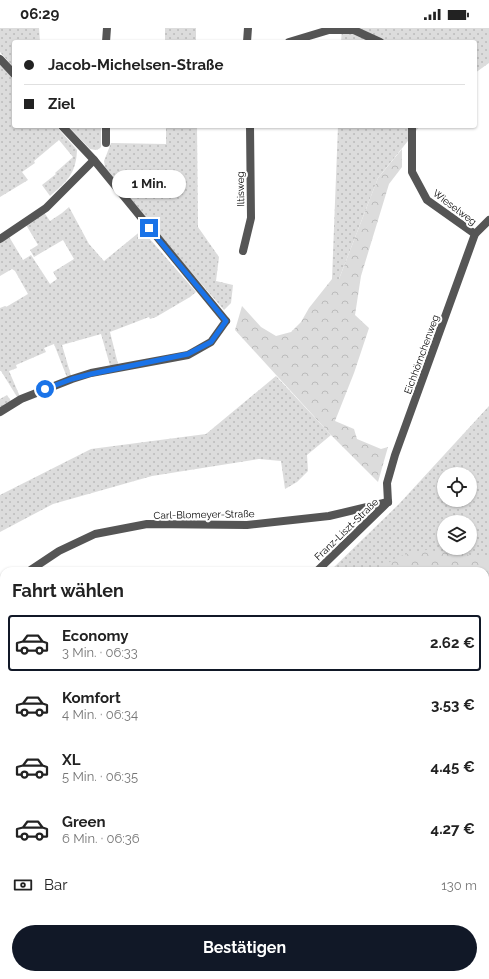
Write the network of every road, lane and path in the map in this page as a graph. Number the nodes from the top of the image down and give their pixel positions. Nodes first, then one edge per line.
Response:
1 (107, 28) edge
2 (248, 28) edge
3 (106, 40) edge
4 (247, 40) edge
5 (296, 40) edge
6 (376, 40) edge
7 (0, 59) edge
8 (12, 72) edge
9 (64, 128) edge
10 (106, 128) edge
11 (250, 128) edge
12 (412, 128) edge
13 (106, 143) dead end
14 (94, 160) junction
15 (489, 220) edge
16 (475, 234) junction
17 (0, 239) edge
18 (243, 251) dead end
19 (0, 412) edge
20 (388, 502) junction
21 (35, 567) edge
22 (321, 567) edge

1 - 3 street
2 - 4 street
5 - 6 street
7 - 8 street
9 - 14 street
10 - 13 street
11 - 18 street, Iltisweg
12 - 16 street, Wieselweg
14 - 17 street
14 - 19 street
15 - 16 street, Eichhörnchenweg
16 - 20 street, Eichhörnchenweg
20 - 21 street, Carl-Blomeyer-Straße
20 - 22 street, Franz-Liszt-Straße

